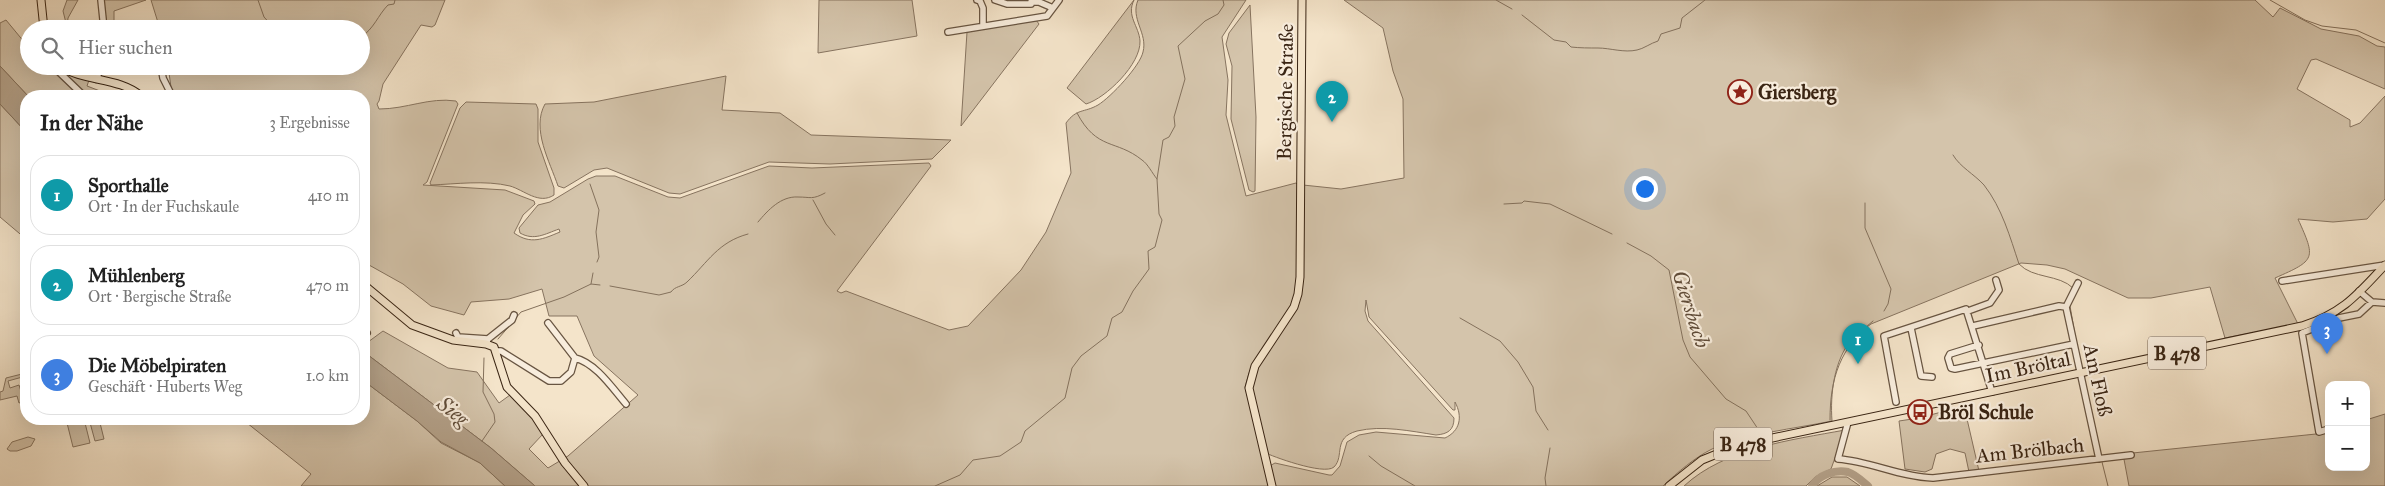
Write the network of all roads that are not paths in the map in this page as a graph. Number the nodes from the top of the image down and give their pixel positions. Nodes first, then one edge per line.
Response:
1 (41, 0) edge
2 (101, 0) edge
3 (977, 0) edge
4 (995, 0) edge
5 (1059, 0) edge
6 (1302, 0) edge
7 (1031, 2) edge
8 (1052, 8) junction
9 (43, 20) edge
10 (103, 20) edge
11 (983, 26) junction
12 (948, 32) dead end
13 (62, 75) edge
14 (85, 75) edge
15 (98, 75) edge
16 (162, 75) edge
17 (96, 79) junction
18 (78, 90) edge
19 (130, 90) edge
20 (169, 90) edge
21 (2385, 265) edge
22 (1996, 280) dead end
23 (2282, 281) dead end
24 (2078, 284) dead end
25 (370, 290) edge
26 (2359, 291) junction
27 (2372, 302) junction
28 (2385, 303) edge
29 (2066, 307) junction
30 (1968, 310) junction
31 (514, 316) dead end
32 (548, 322) dead end
33 (1973, 326) junction
34 (1911, 328) junction
35 (456, 333) dead end
36 (487, 341) junction
37 (2074, 344) junction
38 (1979, 345) junction
39 (496, 351) junction
40 (575, 358) junction
41 (1984, 363) junction
42 (2080, 373) junction
43 (1932, 377) dead end
44 (1992, 392) junction
45 (1896, 402) dead end
46 (626, 404) dead end
47 (1848, 422) junction
48 (2325, 430) edge
49 (2131, 455) dead end
50 (2099, 459) junction
51 (584, 486) edge
52 (1272, 486) edge
53 (1669, 486) edge

1 - 9 main road
2 - 10 street
3 - 11 street
4 - 7 street
5 - 8 street
6 - 52 main road, Bergische Straße
7 - 8 street
8 - 11 street
11 - 12 street
13 - 18 street
14 - 17 main road
15 - 17 street
16 - 20 street
17 - 19 main road
21 - 23 street
21 - 26 main road, Im Bröltal / B 478
22 - 30 street
24 - 29 street
25 - 36 main road
26 - 27 street
26 - 42 main road, Im Bröltal / B 478
27 - 28 street
27 - 48 street
29 - 33 street
29 - 37 street, Am Floß
30 - 33 street
30 - 34 street
31 - 36 street
32 - 40 street
33 - 38 street
34 - 43 street
34 - 45 street
35 - 36 street
36 - 39 main road
37 - 41 street
37 - 42 street, Am Floß
38 - 41 street
38 - 41 street
39 - 40 street
39 - 51 main road
40 - 46 street
41 - 44 street
42 - 44 main road, Im Bröltal / B 478
42 - 50 street, Am Floß
44 - 47 main road, Im Bröltal / B 478
47 - 50 street, Am Brölbach
47 - 53 main road, Im Bröltal / B 478
49 - 50 street, Am Brölbach

